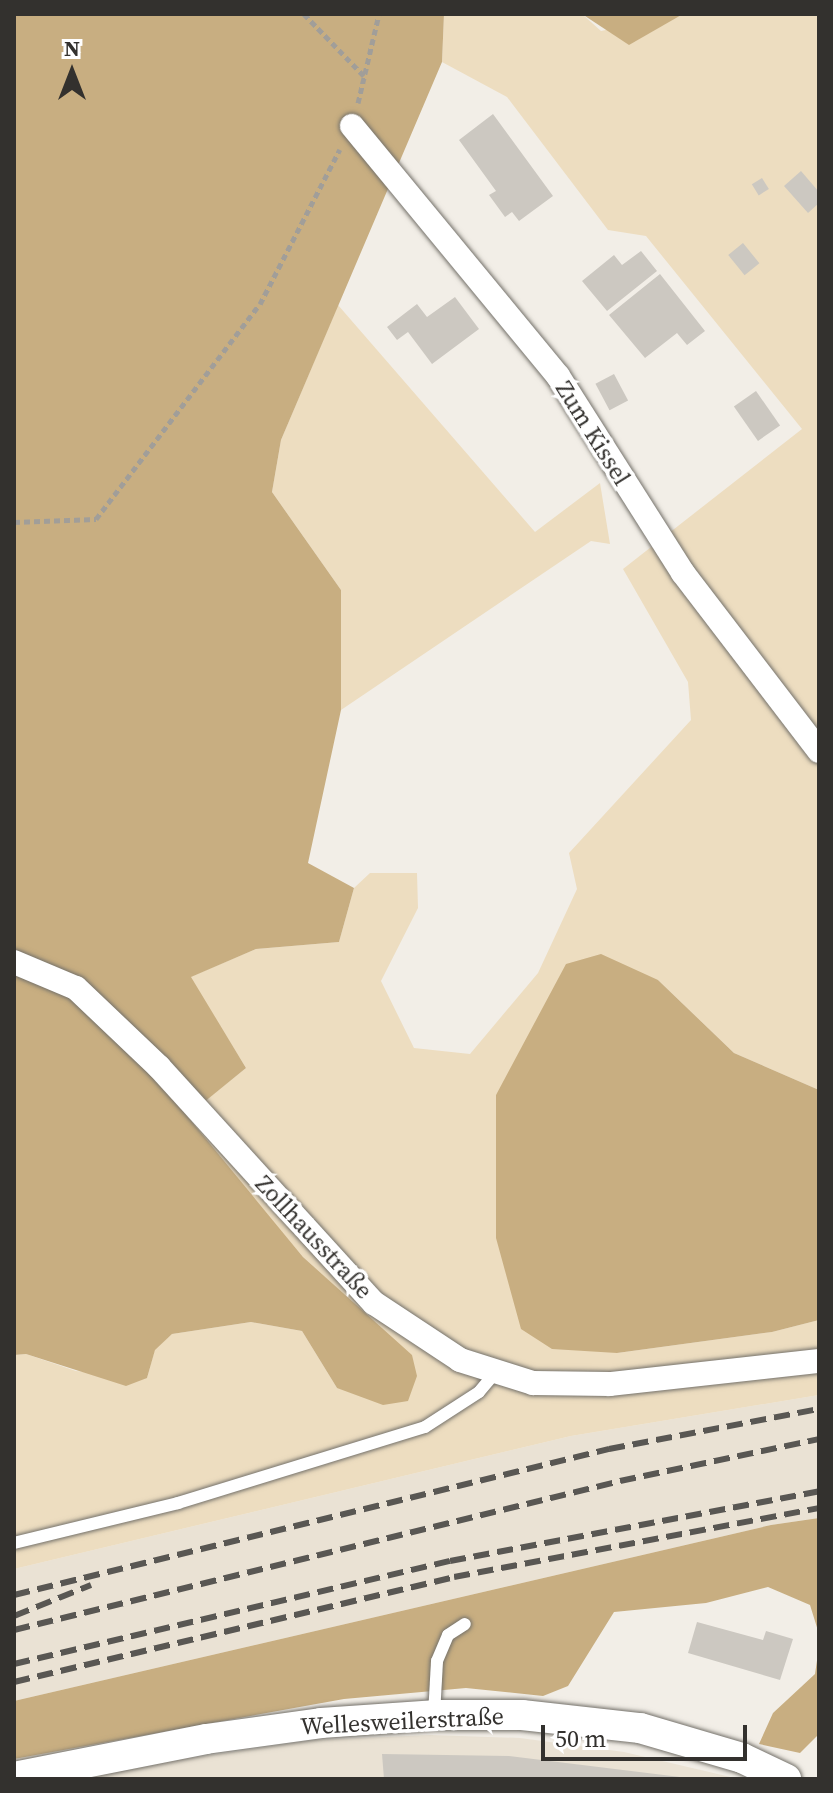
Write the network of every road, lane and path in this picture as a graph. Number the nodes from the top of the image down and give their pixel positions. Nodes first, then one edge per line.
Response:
1 (304, 14) edge
2 (379, 14) edge
3 (365, 77) junction
4 (352, 126) junction
5 (14, 522) edge
6 (819, 751) edge
7 (14, 962) edge
8 (819, 1361) edge
9 (496, 1372) junction
10 (14, 1543) edge
11 (465, 1624) dead end
12 (434, 1715) junction
13 (14, 1777) edge
14 (786, 1779) edge

1 - 3 path
2 - 3 path
3 - 4 path
4 - 5 path
4 - 6 street, Zum Kissel
7 - 9 street, Zollhausstraße
8 - 9 street, Zollhausstraße
9 - 10 lane
11 - 12 lane
12 - 13 street, Wellesweilerstraße
12 - 14 street, Wellesweilerstraße

